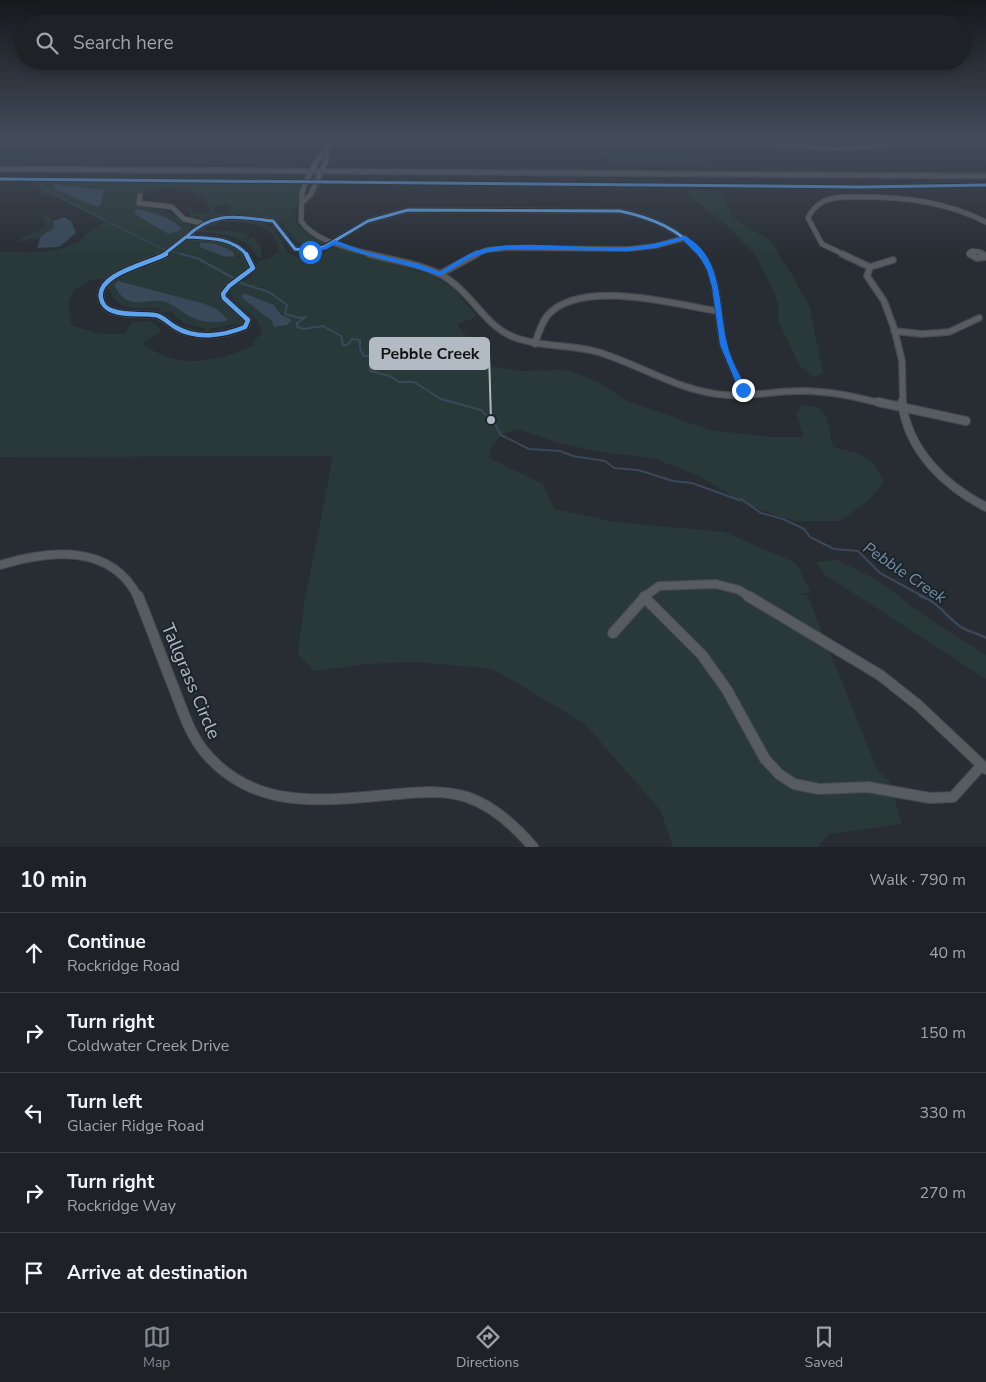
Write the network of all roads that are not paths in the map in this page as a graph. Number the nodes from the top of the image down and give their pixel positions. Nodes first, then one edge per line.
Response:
1 (308, 180) edge
2 (318, 180) edge
3 (939, 180) edge
4 (939, 180) edge
5 (984, 180) edge
6 (140, 196) dead end
7 (303, 202) junction
8 (986, 222) edge
9 (201, 223) junction
10 (186, 237) junction
11 (685, 238) junction
12 (335, 242) junction
13 (986, 247) edge
14 (980, 252) dead end
15 (894, 260) dead end
16 (870, 267) junction
17 (440, 274) junction
18 (717, 311) junction
19 (979, 318) dead end
20 (894, 332) junction
21 (535, 344) junction
22 (746, 396) junction
23 (903, 408) junction
24 (966, 421) dead end
25 (986, 507) edge
26 (0, 565) edge
27 (644, 597) junction
28 (613, 633) dead end
29 (984, 768) edge
30 (532, 847) edge

1 - 7 street
2 - 7 street
3 - 5 main road
4 - 5 main road
6 - 9 street
7 - 12 street
8 - 16 street
9 - 10 street
9 - 12 street
10 - 10 street
11 - 12 street
11 - 17 street
11 - 18 street
12 - 17 street
13 - 14 street
15 - 16 street
16 - 20 street
17 - 21 street
18 - 21 street
18 - 22 street
19 - 20 street
20 - 23 street
21 - 22 street
22 - 23 street
23 - 24 street
23 - 25 street
26 - 30 street, Tallgrass Circle
27 - 28 street
27 - 29 street
27 - 29 street

